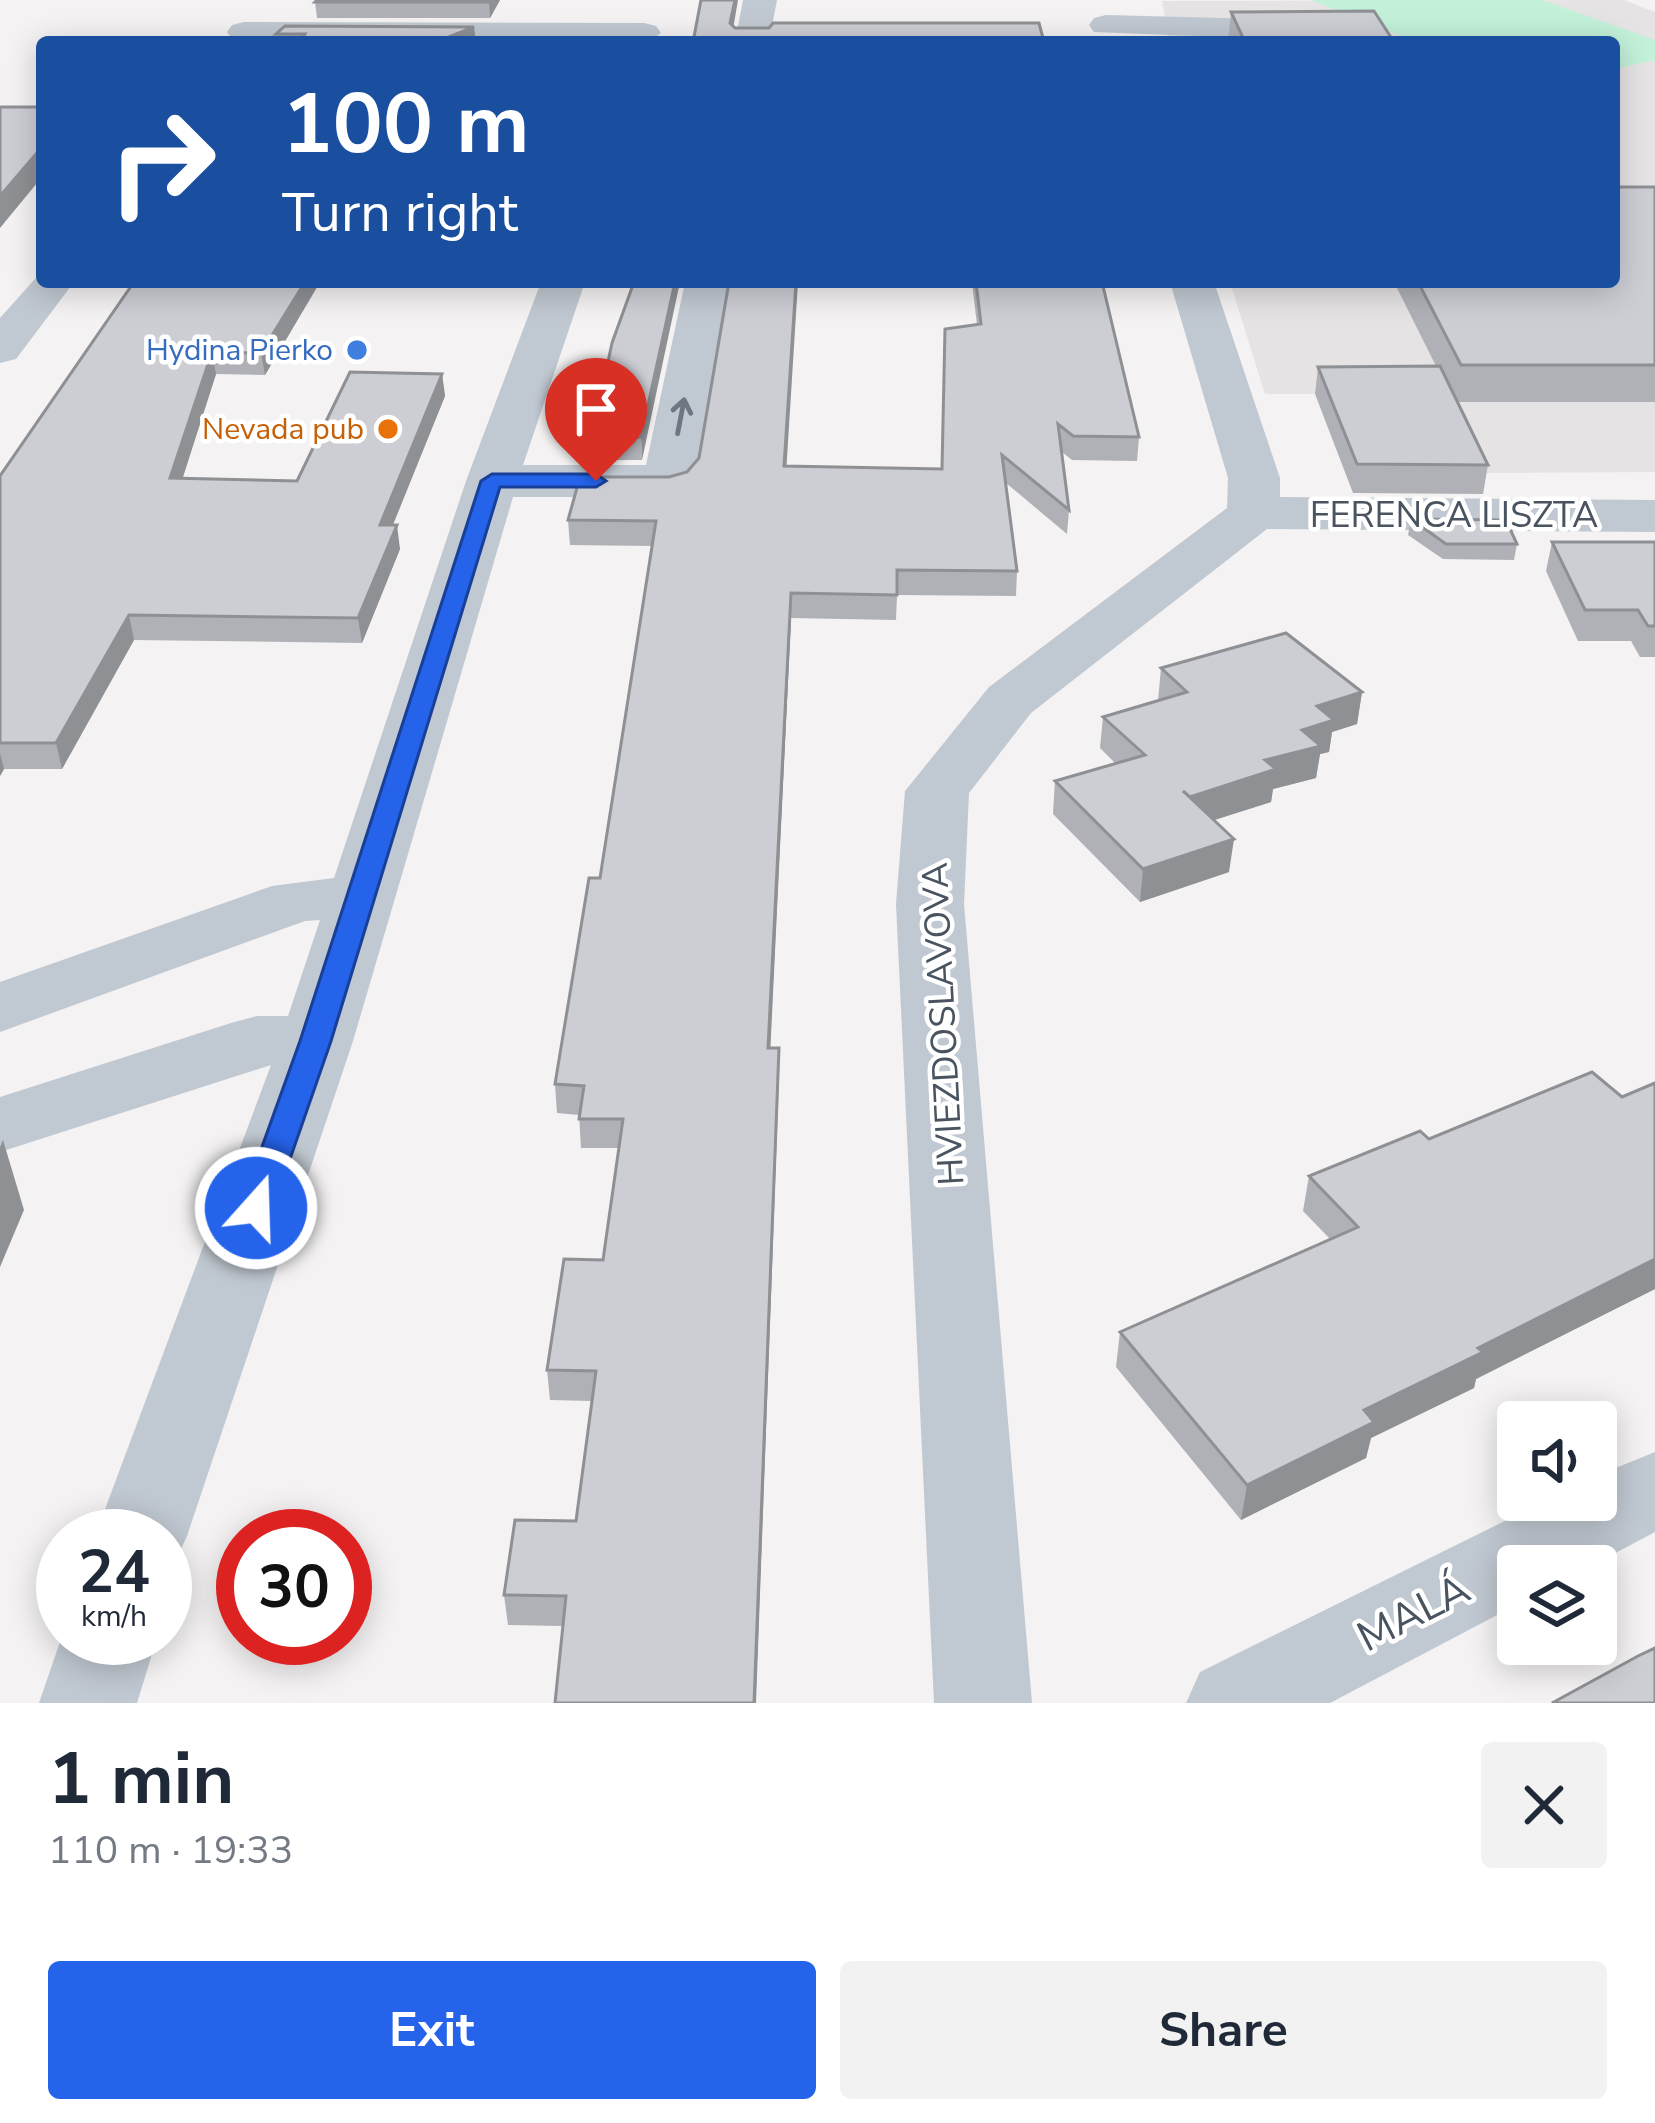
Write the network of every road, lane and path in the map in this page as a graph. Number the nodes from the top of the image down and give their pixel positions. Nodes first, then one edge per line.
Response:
1 (267, 0) edge
2 (760, 0) edge
3 (1108, 22) edge
4 (647, 25) edge
5 (1296, 30) edge
6 (241, 36) edge
7 (274, 36) edge
8 (753, 36) edge
9 (47, 288) edge
10 (560, 288) edge
11 (706, 288) edge
12 (1194, 288) edge
13 (0, 350) edge
14 (492, 481) junction
15 (1253, 513) junction
16 (1655, 516) edge
17 (358, 897) junction
18 (0, 1008) edge
19 (316, 1041) junction
20 (0, 1125) edge
21 (1655, 1489) edge
22 (151, 1509) edge
23 (100, 1665) edge
24 (88, 1703) edge
25 (983, 1703) edge
26 (1235, 1703) edge

1 - 6 street
2 - 8 street
3 - 5 street
4 - 7 street
9 - 13 street
10 - 14 street
14 -> 11 street
12 - 15 street
14 - 17 street
15 - 16 street, FERENCA LISZTA
15 - 25 street, HVIEZDOSLAVOVA
17 - 18 street
17 - 19 street
19 - 20 street
19 - 22 street
21 - 26 street, MALÁ
23 - 24 street

